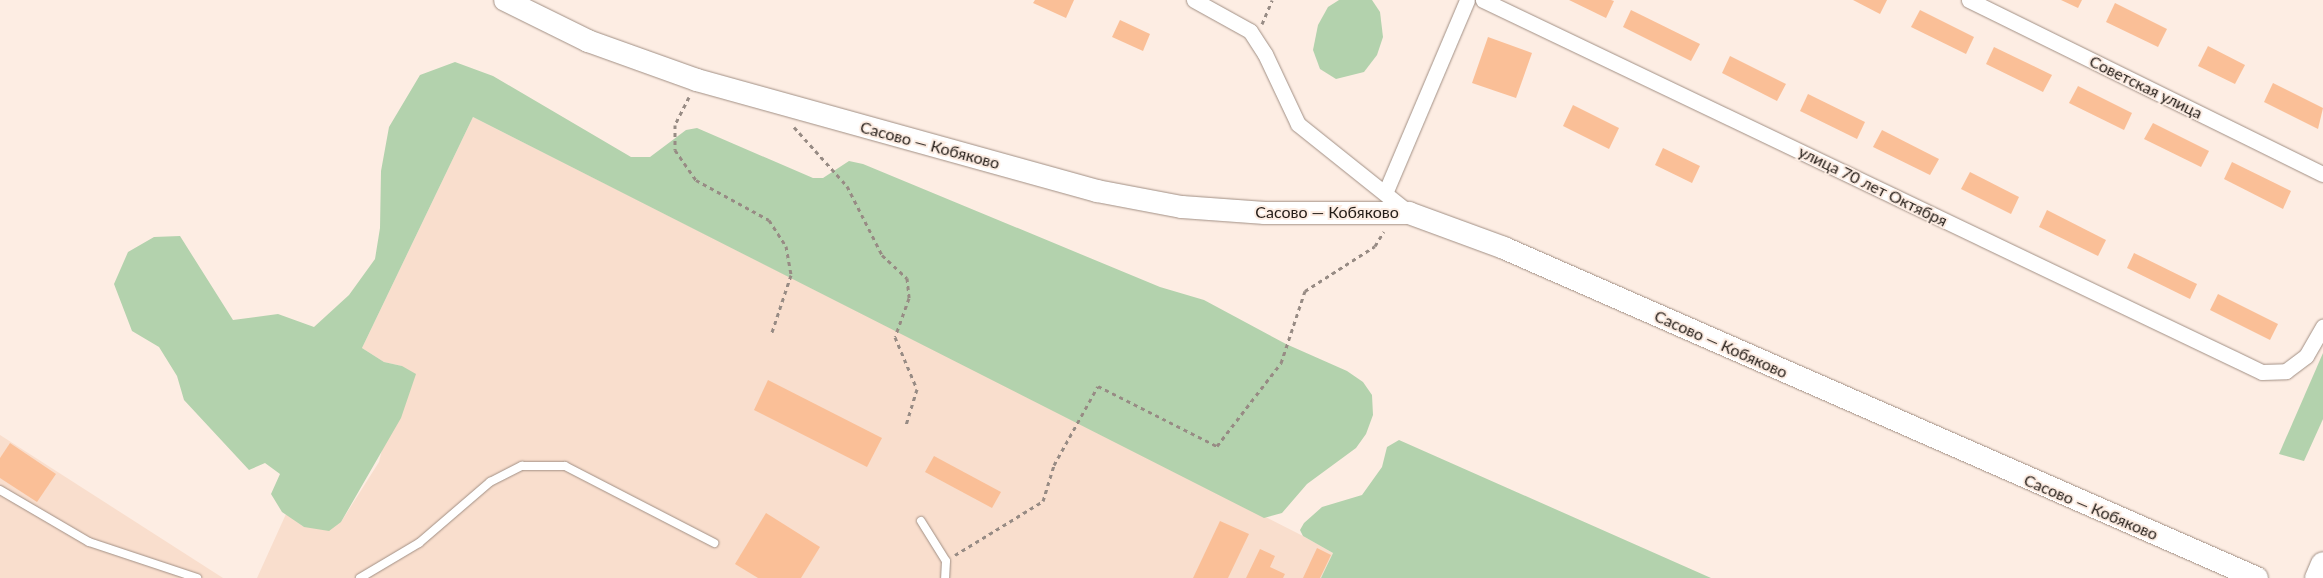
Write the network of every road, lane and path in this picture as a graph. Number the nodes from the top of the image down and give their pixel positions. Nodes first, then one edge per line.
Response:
1 (505, 0) edge
2 (1194, 0) edge
3 (1272, 0) edge
4 (1467, 0) edge
5 (1483, 0) edge
6 (1969, 0) edge
7 (1257, 38) junction
8 (696, 80) junction
9 (782, 104) junction
10 (2323, 174) edge
11 (1386, 191) junction
12 (1403, 213) junction
13 (2323, 327) edge
14 (771, 335) dead end
15 (906, 424) dead end
16 (0, 490) edge
17 (921, 520) dead end
18 (714, 543) dead end
19 (946, 561) junction
20 (2323, 564) edge
21 (197, 578) edge
22 (360, 578) edge
23 (945, 578) edge
24 (2257, 578) edge
25 (2317, 578) edge

1 - 8 street, Сасово — Кобяково
2 - 7 street
3 - 7 path
4 - 11 street
5 - 13 street, улица 70 лет Октября
6 - 10 street, Советская улица
7 - 11 street
8 - 9 street, Сасово — Кобяково
8 - 14 path
9 - 12 street, Сасово — Кобяково
9 - 15 path
11 - 12 street
12 - 19 path
12 - 24 street, Сасово — Кобяково
16 - 21 lane
17 - 19 lane
18 - 22 lane
19 - 23 lane
20 - 25 main road

